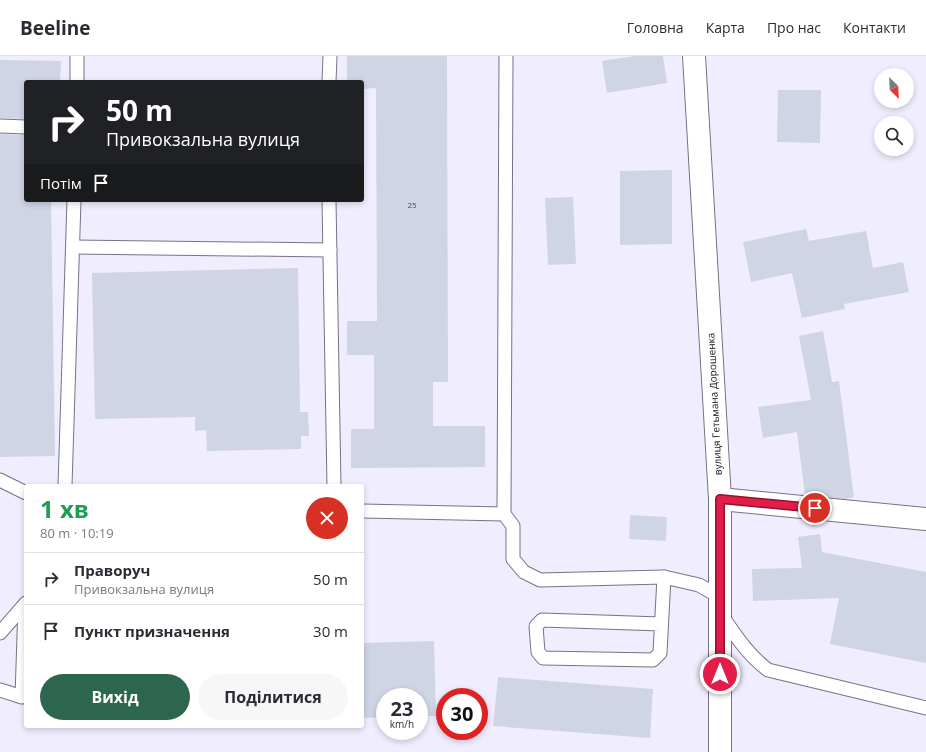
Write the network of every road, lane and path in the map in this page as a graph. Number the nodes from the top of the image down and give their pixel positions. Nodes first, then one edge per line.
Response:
1 (77, 56) edge
2 (330, 56) edge
3 (506, 56) edge
4 (694, 56) edge
5 (77, 80) edge
6 (330, 80) edge
7 (0, 126) edge
8 (24, 127) edge
9 (74, 202) edge
10 (329, 202) edge
11 (73, 247) junction
12 (330, 250) junction
13 (0, 480) edge
14 (65, 484) edge
15 (334, 484) edge
16 (24, 492) edge
17 (720, 499) junction
18 (364, 511) edge
19 (504, 514) junction
20 (926, 519) edge
21 (664, 577) junction
22 (720, 605) junction
23 (24, 606) edge
24 (661, 624) junction
25 (0, 633) edge
26 (24, 650) edge
27 (0, 690) edge
28 (926, 708) edge
29 (720, 752) edge

1 - 5 lane
2 - 6 lane
3 - 19 lane
4 - 17 street, вулиця Гетьмана Дорошенка
7 - 8 lane
9 - 11 lane
10 - 12 lane
11 - 12 lane
11 - 14 lane
12 - 15 lane
13 - 16 lane
17 - 20 street
17 - 22 street, вулиця Гетьмана Дорошенка
18 - 19 lane
19 - 21 lane
21 - 22 lane
21 - 24 lane
22 - 28 lane
22 - 29 street, вулиця Гетьмана Дорошенка
23 - 25 lane
24 - 24 lane
26 - 27 lane

